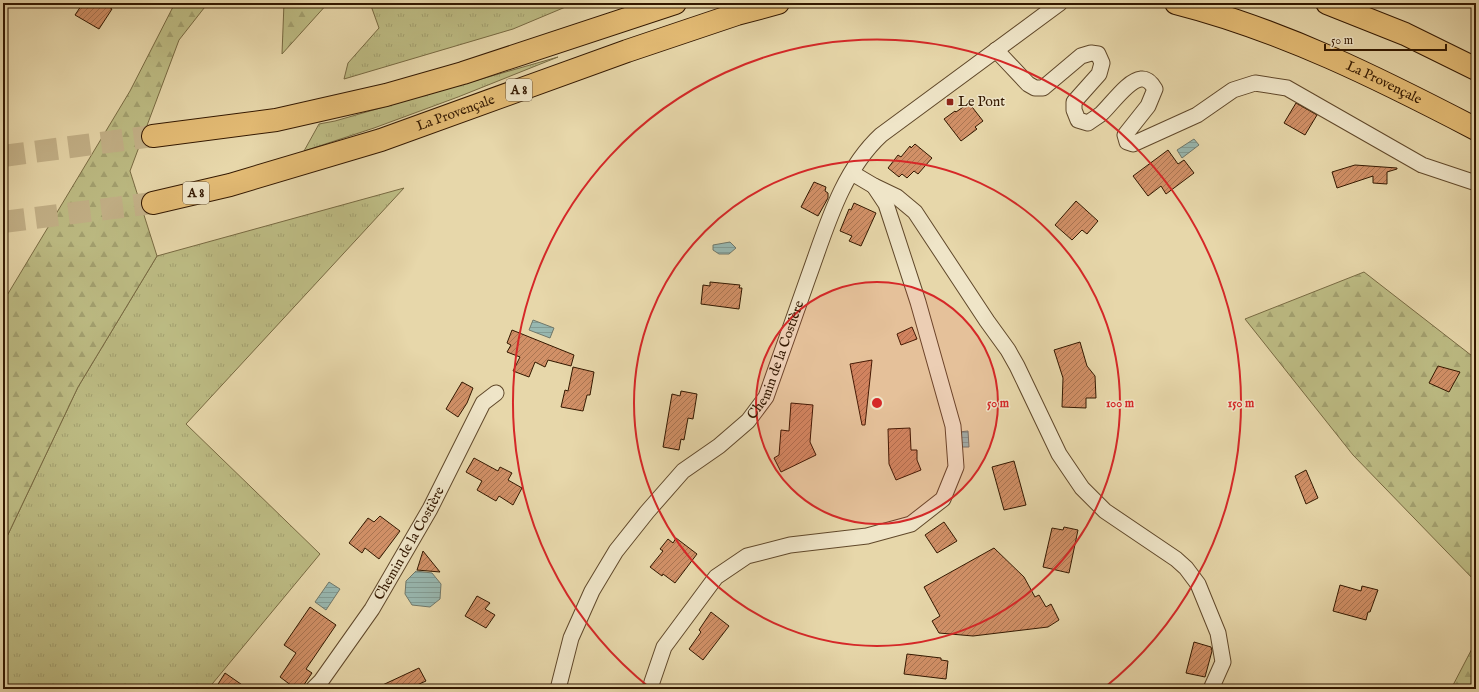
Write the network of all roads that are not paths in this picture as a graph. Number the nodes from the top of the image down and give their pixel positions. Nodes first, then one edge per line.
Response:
1 (675, 3) edge
2 (778, 3) edge
3 (1060, 3) edge
4 (1176, 3) edge
5 (1327, 3) edge
6 (1000, 46) junction
7 (1476, 69) edge
8 (1476, 130) edge
9 (153, 136) tunnel mouth
10 (852, 173) junction
11 (1476, 183) edge
12 (874, 186) junction
13 (153, 203) tunnel mouth
14 (496, 393) dead end
15 (312, 689) edge
16 (558, 689) edge
17 (650, 689) edge
18 (1211, 689) edge

1 - 9 highway, A 8
2 - 13 highway, La Provençale / A 8
3 - 6 street, Chemin de la Costière
4 - 8 highway, La Provençale
5 - 7 highway
6 - 10 street, Chemin de la Costière
6 - 11 street
10 - 12 street
10 - 16 street, Chemin de la Costière
12 - 17 street
12 - 18 street
14 - 15 street, Chemin de la Costière

